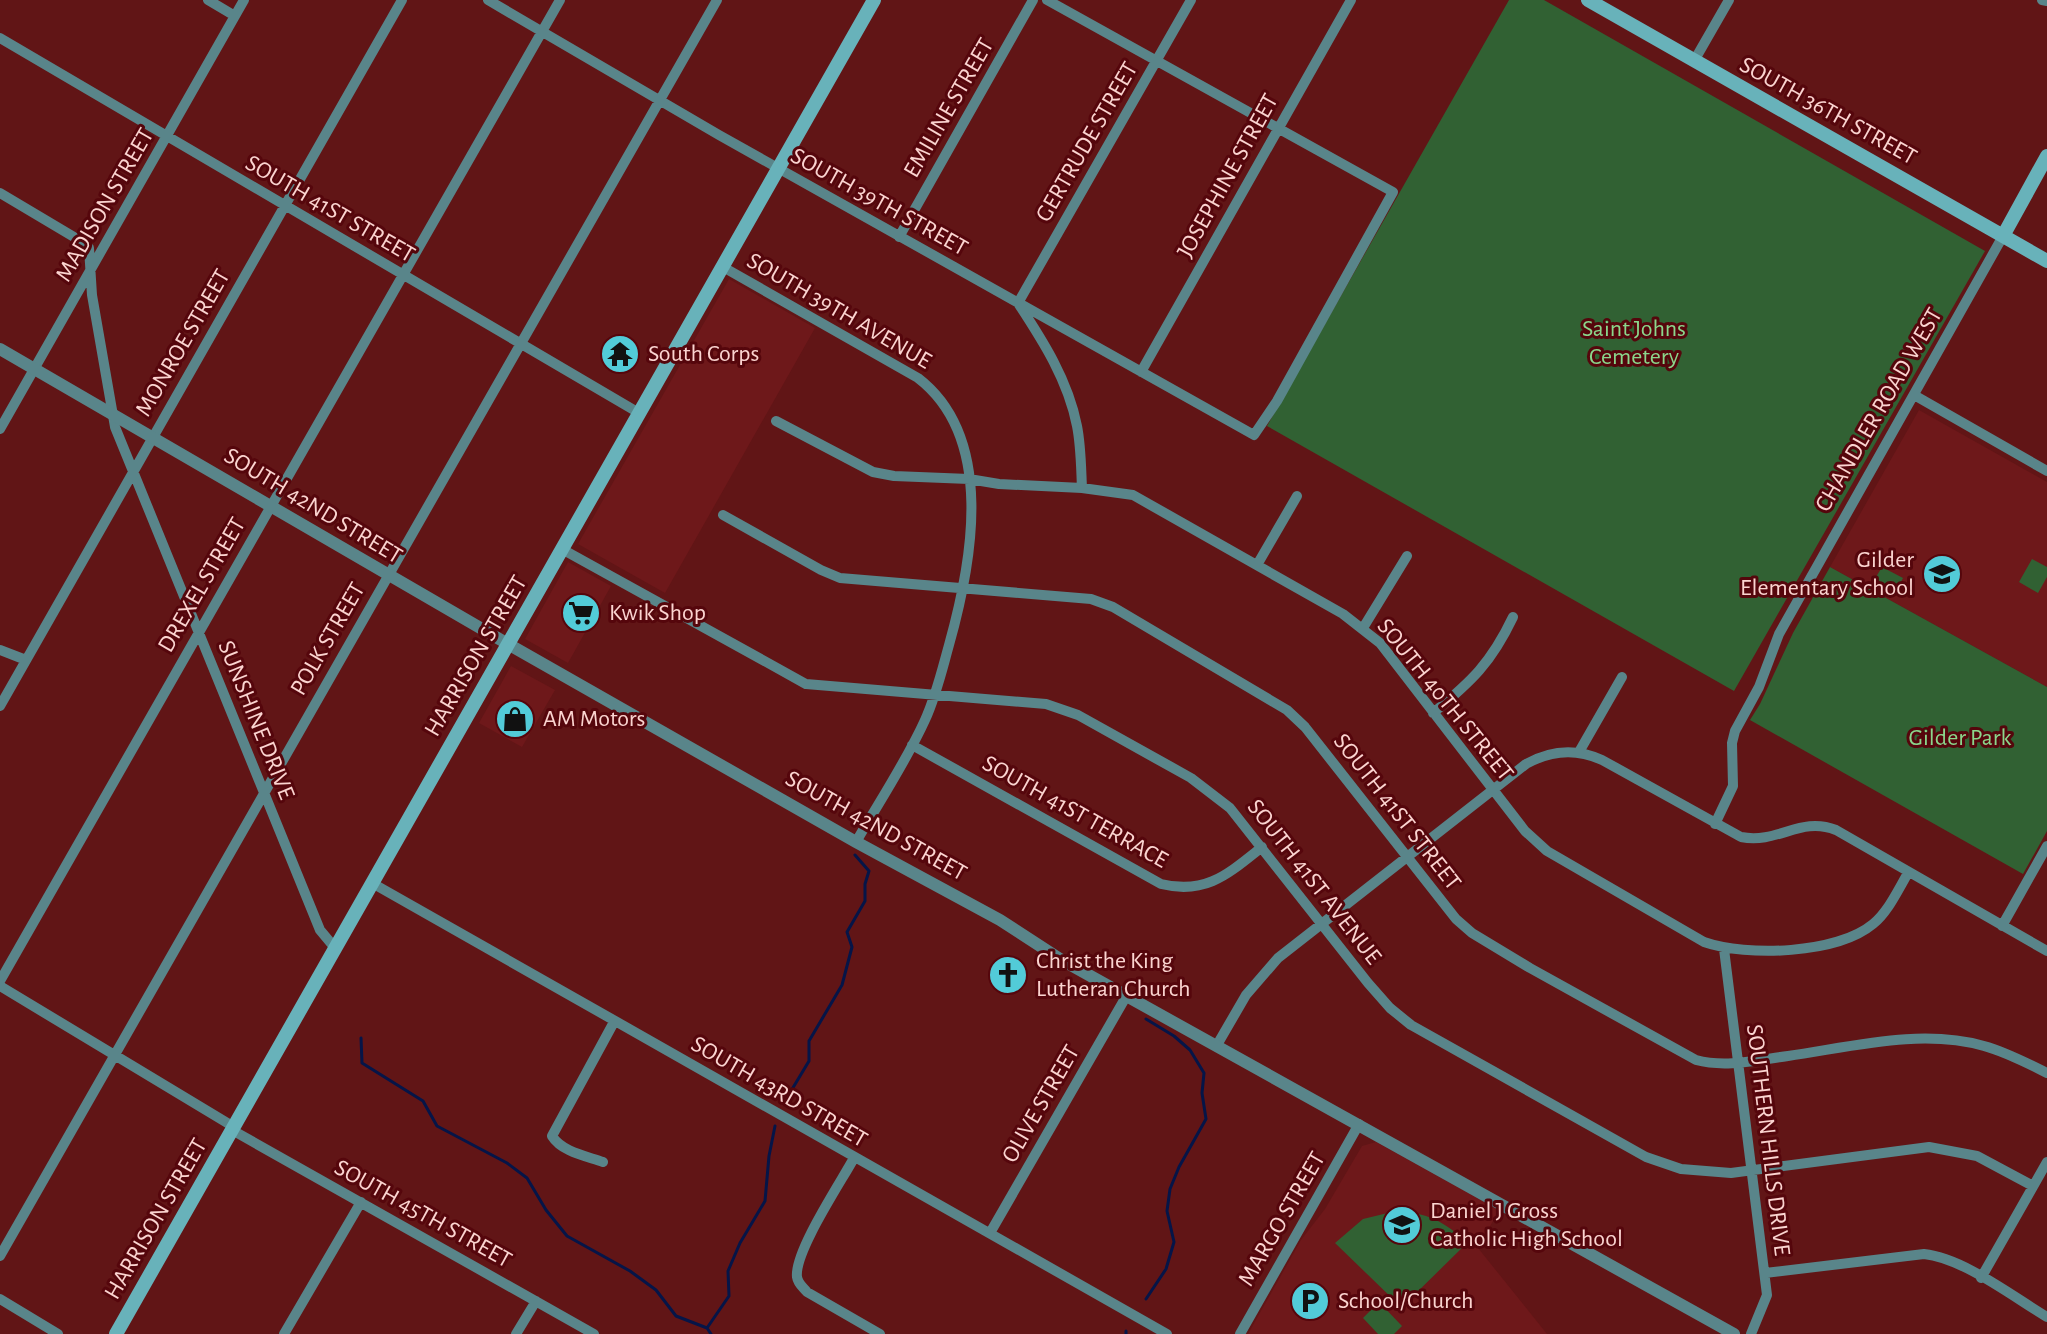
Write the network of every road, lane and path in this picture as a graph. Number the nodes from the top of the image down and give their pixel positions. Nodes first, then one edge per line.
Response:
1 (208, 0) edge
2 (244, 0) edge
3 (402, 0) edge
4 (488, 0) edge
5 (560, 0) edge
6 (717, 0) edge
7 (874, 0) edge
8 (1033, 0) edge
9 (1047, 0) edge
10 (1191, 0) edge
11 (1351, 0) edge
12 (1588, 0) edge
13 (1729, 0) edge
14 (235, 16) junction
15 (542, 31) junction
16 (0, 38) edge
17 (1157, 60) junction
18 (1694, 61) junction
19 (659, 100) junction
20 (1278, 129) junction
21 (166, 137) junction
22 (2047, 156) edge
23 (778, 169) junction
24 (0, 193) edge
25 (285, 206) junction
26 (2003, 236) junction
27 (899, 237) junction
28 (2047, 261) edge
29 (723, 267) junction
30 (90, 272) junction
31 (402, 274) junction
32 (1018, 303) junction
33 (520, 343) junction
34 (0, 349) edge
35 (34, 369) junction
36 (1141, 372) junction
37 (1914, 395) junction
38 (112, 413) junction
39 (639, 413) junction
40 (776, 421) dead end
41 (0, 429) edge
42 (153, 436) junction
43 (2047, 471) edge
44 (133, 473) junction
45 (969, 479) junction
46 (1082, 488) junction
47 (1297, 496) dead end
48 (270, 506) junction
49 (723, 515) dead end
50 (562, 549) junction
51 (1407, 556) dead end
52 (1257, 565) junction
53 (387, 575) junction
54 (965, 590) junction
55 (1513, 617) dead end
56 (1363, 628) junction
57 (198, 632) junction
58 (508, 644) junction
59 (0, 650) edge
60 (26, 660) junction
61 (1622, 677) dead end
62 (935, 696) junction
63 (0, 706) edge
64 (1433, 713) junction
65 (912, 745) junction
66 (1579, 752) junction
67 (1493, 791) junction
68 (264, 793) junction
69 (1715, 824) junction
70 (856, 842) junction
71 (2047, 846) edge
72 (1262, 847) junction
73 (1407, 857) junction
74 (1908, 873) junction
75 (372, 883) junction
76 (1322, 924) junction
77 (2002, 926) junction
78 (335, 948) junction
79 (1724, 949) junction
80 (2047, 951) edge
81 (0, 984) edge
82 (1127, 995) junction
83 (614, 1022) junction
84 (1217, 1045) junction
85 (115, 1054) junction
86 (1738, 1063) junction
87 (2047, 1073) edge
88 (1359, 1124) junction
89 (233, 1128) junction
90 (854, 1158) junction
91 (603, 1162) dead end
92 (2047, 1162) edge
93 (1751, 1170) junction
94 (2033, 1186) junction
95 (361, 1202) junction
96 (990, 1233) junction
97 (0, 1256) edge
98 (1765, 1273) junction
99 (1981, 1278) junction
100 (0, 1299) edge
101 (536, 1301) junction
102 (2047, 1317) edge
103 (58, 1334) edge
104 (116, 1334) edge
105 (284, 1334) edge
106 (516, 1334) edge
107 (594, 1334) edge
108 (880, 1334) edge
109 (1167, 1334) edge
110 (1240, 1334) edge
111 (1734, 1334) edge
112 (1751, 1334) edge

1 - 14 street
2 - 14 street, MADISON STREET
3 - 25 street, MONROE STREET
4 - 15 street, SOUTH 39TH STREET
5 - 15 street, DREXEL STREET
6 - 19 street, POLK STREET
7 - 23 main road, HARRISON STREET
8 - 27 street, EMILINE STREET
9 - 17 street
10 - 17 street, GERTRUDE STREET
11 - 20 street, JOSEPHINE STREET
12 - 18 main road, SOUTH 36TH STREET
13 - 18 street
14 - 21 street, MADISON STREET
15 - 19 street, SOUTH 39TH STREET
15 - 31 street, DREXEL STREET
16 - 21 street, SOUTH 41ST STREET
17 - 20 street
17 - 32 street, GERTRUDE STREET
18 - 26 main road, SOUTH 36TH STREET
19 - 23 street, SOUTH 39TH STREET
19 - 33 street, POLK STREET
20 - 36 street, JOSEPHINE STREET
20 - 36 street, SOUTH 39TH STREET
21 - 25 street, SOUTH 41ST STREET
21 - 30 street, MADISON STREET
22 - 26 main road, CHANDLER ROAD WEST
23 - 27 street, SOUTH 39TH STREET
23 - 29 main road, HARRISON STREET
24 - 30 street
25 - 31 street, SOUTH 41ST STREET
25 - 42 street, MONROE STREET
26 - 28 main road, SOUTH 36TH STREET
26 - 37 street, CHANDLER ROAD WEST
27 - 32 street, SOUTH 39TH STREET
29 - 39 main road, HARRISON STREET
29 - 45 street, SOUTH 39TH AVENUE
30 - 35 street, MADISON STREET
30 - 38 street, SUNSHINE DRIVE
31 - 33 street, SOUTH 41ST STREET
31 - 48 street, DREXEL STREET
32 - 36 street, SOUTH 39TH STREET
32 - 46 street
33 - 39 street, SOUTH 41ST STREET
33 - 53 street, POLK STREET
34 - 35 street, SOUTH 42ND STREET
35 - 38 street, SOUTH 42ND STREET
35 - 41 street, MADISON STREET
37 - 43 street
37 - 69 street, CHANDLER ROAD WEST
38 - 42 street, SOUTH 42ND STREET
38 - 44 street, SUNSHINE DRIVE
39 - 50 main road, HARRISON STREET
40 - 45 street, SOUTH 40TH STREET
42 - 44 street, MONROE STREET
42 - 48 street, SOUTH 42ND STREET
44 - 57 street, SUNSHINE DRIVE
44 - 60 street, MONROE STREET
45 - 46 street, SOUTH 40TH STREET
45 - 54 street, SOUTH 39TH AVENUE
46 - 52 street, SOUTH 40TH STREET
47 - 52 street
48 - 53 street, SOUTH 42ND STREET
48 - 57 street, DREXEL STREET
49 - 54 street, SOUTH 41ST STREET
50 - 58 main road, HARRISON STREET
50 - 62 street, SOUTH 41ST AVENUE
51 - 56 street
52 - 56 street, SOUTH 40TH STREET
53 - 58 street, SOUTH 42ND STREET
53 - 68 street, POLK STREET
54 - 62 street, SOUTH 39TH AVENUE
54 - 73 street, SOUTH 41ST STREET
55 - 64 street
56 - 64 street, SOUTH 40TH STREET
57 - 68 street, SUNSHINE DRIVE
57 - 81 street, DREXEL STREET
58 - 70 street, SOUTH 42ND STREET
58 - 75 main road, HARRISON STREET
59 - 60 street
60 - 63 street, MONROE STREET
61 - 66 street
62 - 65 street, SOUTH 39TH AVENUE
62 - 72 street, SOUTH 41ST AVENUE
64 - 67 street, SOUTH 40TH STREET
65 - 70 street, SOUTH 39TH AVENUE
65 - 72 street, SOUTH 41ST TERRACE
66 - 67 street
66 - 69 street
67 - 73 street
67 - 79 street, SOUTH 40TH STREET
68 - 78 street, SUNSHINE DRIVE
68 - 85 street, POLK STREET
69 - 74 street
70 - 82 street, SOUTH 42ND STREET
71 - 77 street
72 - 76 street, SOUTH 41ST AVENUE
73 - 76 street
73 - 86 street, SOUTH 41ST STREET
74 - 77 street
74 - 79 street, SOUTH 40TH STREET
75 - 78 main road, HARRISON STREET
75 - 83 street, SOUTH 43RD STREET
76 - 84 street
76 - 93 street, SOUTH 41ST AVENUE
77 - 80 street
78 - 89 main road, HARRISON STREET
79 - 86 street, SOUTHERN HILLS DRIVE
81 - 85 street, SOUTH 45TH STREET
82 - 84 street, SOUTH 42ND STREET
82 - 96 street, OLIVE STREET
83 - 90 street, SOUTH 43RD STREET
83 - 91 street
84 - 88 street, SOUTH 42ND STREET
85 - 89 street, SOUTH 45TH STREET
85 - 97 street, POLK STREET
86 - 87 street, SOUTH 41ST STREET
86 - 93 street, SOUTHERN HILLS DRIVE
88 - 110 street, MARGO STREET
88 - 111 street, SOUTH 42ND STREET
89 - 95 street, SOUTH 45TH STREET
89 - 104 main road, HARRISON STREET
90 - 96 street, SOUTH 43RD STREET
90 - 108 street
92 - 94 street
93 - 94 street, SOUTH 41ST AVENUE
93 - 98 street, SOUTHERN HILLS DRIVE
94 - 99 street
95 - 101 street, SOUTH 45TH STREET
95 - 105 street
96 - 109 street, SOUTH 43RD STREET
98 - 99 street
98 - 112 street, SOUTHERN HILLS DRIVE
99 - 102 street
100 - 103 street
101 - 106 street
101 - 107 street, SOUTH 45TH STREET

